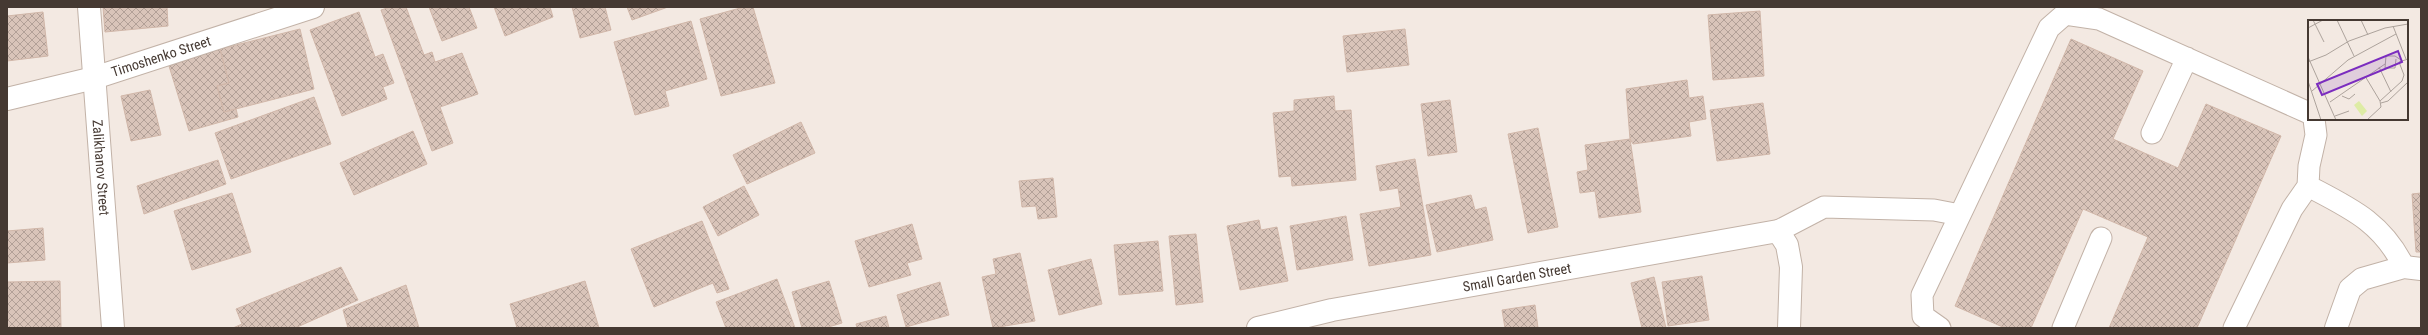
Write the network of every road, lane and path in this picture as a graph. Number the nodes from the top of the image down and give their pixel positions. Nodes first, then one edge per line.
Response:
1 (89, 7) edge
2 (313, 7) edge
3 (2187, 58) junction
4 (94, 78) junction
5 (7, 99) edge
6 (2308, 113) edge
7 (2314, 120) edge
8 (2152, 133) dead end
9 (2308, 186) junction
10 (1960, 215) junction
11 (1778, 231) junction
12 (2101, 238) dead end
13 (2412, 268) edge
14 (1333, 319) edge
15 (113, 328) edge
16 (1258, 328) edge
17 (1789, 328) edge
18 (1940, 328) edge
19 (2063, 328) edge
20 (2234, 328) edge
21 (2336, 328) edge

1 - 4 street, Zalikhanov Street
2 - 4 street, Timoshenko Street
3 - 6 lane
3 - 8 lane
3 - 10 lane
4 - 5 street, Timoshenko Street
4 - 15 street, Zalikhanov Street
7 - 9 lane
9 - 13 lane
9 - 20 lane
10 - 11 lane
10 - 18 lane
11 - 14 street, Small Garden Street
11 - 17 street
12 - 19 lane
13 - 21 street
14 - 16 street, Small Garden Street

